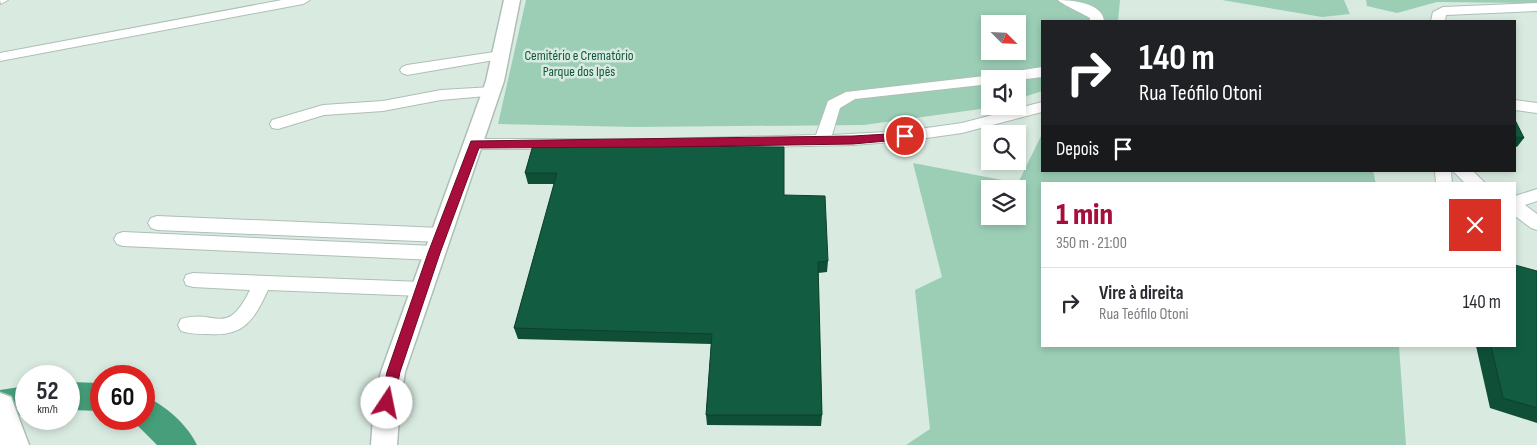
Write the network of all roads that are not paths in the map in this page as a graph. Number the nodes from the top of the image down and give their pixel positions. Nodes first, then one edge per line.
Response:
1 (303, 0) edge
2 (512, 0) edge
3 (1065, 0) edge
4 (1519, 7) junction
5 (1537, 7) edge
6 (1097, 20) edge
7 (1438, 20) edge
8 (1537, 20) edge
9 (502, 55) junction
10 (0, 57) edge
11 (407, 70) dead end
12 (1041, 72) edge
13 (1026, 74) edge
14 (981, 80) edge
15 (492, 92) junction
16 (1516, 105) edge
17 (1041, 107) edge
18 (1537, 108) edge
19 (278, 124) dead end
20 (822, 140) junction
21 (475, 144) junction
22 (1462, 172) edge
23 (1475, 182) edge
24 (1537, 195) edge
25 (1516, 202) edge
26 (1516, 208) edge
27 (157, 223) dead end
28 (1537, 223) edge
29 (123, 239) dead end
30 (437, 244) junction
31 (193, 280) dead end
32 (263, 282) junction
33 (422, 288) junction
34 (188, 325) dead end
35 (0, 406) edge
36 (14, 445) edge
37 (384, 445) edge

1 - 10 street
2 - 9 main road
3 - 6 street
4 - 5 street
4 - 7 street
4 - 8 street
9 - 11 street
9 - 15 main road
12 - 13 street
14 - 20 street
15 - 19 street
15 - 21 main road
16 - 18 street
17 - 20 street
20 - 21 street
21 - 30 main road
22 - 23 street
24 - 25 street
26 - 28 street
27 - 30 street
29 - 30 street
30 - 33 main road
31 - 32 street
32 - 33 street
32 - 34 street
33 - 37 main road
35 - 36 highway

